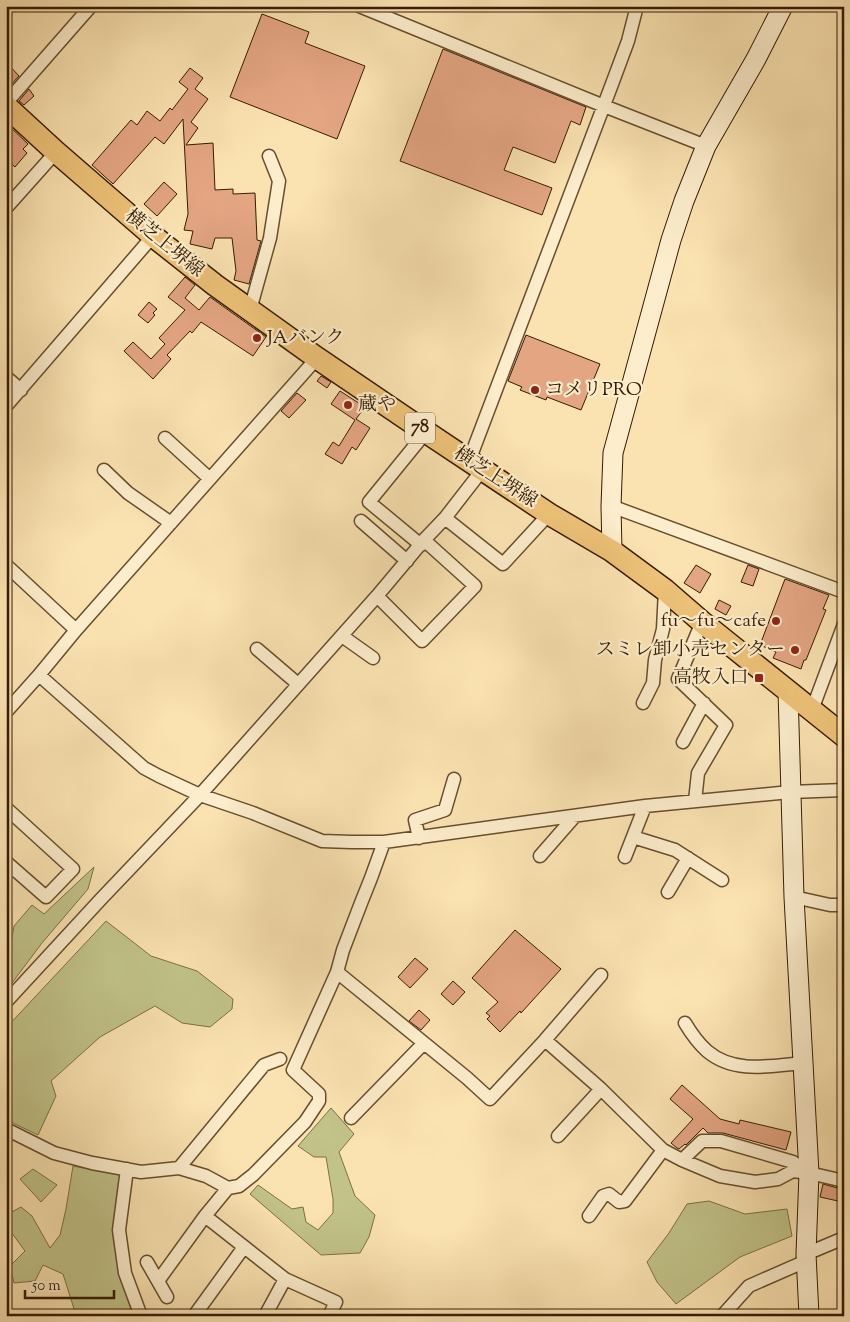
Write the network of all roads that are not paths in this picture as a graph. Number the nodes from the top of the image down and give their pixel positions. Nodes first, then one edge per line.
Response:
1 (91, 6) edge
2 (359, 6) edge
3 (637, 6) edge
4 (783, 6) edge
5 (6, 104) edge
6 (604, 106) junction
7 (706, 146) junction
8 (56, 152) junction
9 (269, 156) dead end
10 (6, 208) edge
11 (154, 236) junction
12 (250, 310) junction
13 (317, 358) junction
14 (6, 377) edge
15 (21, 390) junction
16 (6, 406) edge
17 (426, 432) junction
18 (166, 438) dead end
19 (476, 465) junction
20 (104, 470) dead end
21 (210, 479) junction
22 (611, 506) junction
23 (549, 514) junction
24 (445, 518) junction
25 (361, 521) dead end
26 (171, 523) junction
27 (422, 542) junction
28 (612, 551) junction
29 (407, 561) junction
30 (6, 565) edge
31 (665, 590) junction
32 (844, 592) edge
33 (377, 596) junction
34 (702, 622) junction
35 (844, 624) edge
36 (76, 630) junction
37 (342, 636) junction
38 (257, 649) dead end
39 (372, 658) dead end
40 (40, 675) junction
41 (298, 684) junction
42 (788, 691) junction
43 (643, 703) dead end
44 (704, 703) junction
45 (812, 710) junction
46 (6, 712) edge
47 (844, 736) edge
48 (683, 742) dead end
49 (454, 779) dead end
50 (844, 790) edge
51 (790, 792) junction
52 (200, 795) junction
53 (695, 801) junction
54 (645, 806) junction
55 (6, 808) edge
56 (575, 816) junction
57 (633, 837) junction
58 (419, 838) junction
59 (384, 842) junction
60 (540, 856) dead end
61 (625, 856) dead end
62 (688, 858) junction
63 (6, 862) edge
64 (722, 880) dead end
65 (668, 892) dead end
66 (794, 897) junction
67 (844, 905) edge
68 (337, 972) junction
69 (601, 975) dead end
70 (6, 1002) edge
71 (685, 1023) dead end
72 (545, 1040) junction
73 (424, 1043) junction
74 (280, 1060) dead end
75 (803, 1063) junction
76 (601, 1089) junction
77 (351, 1118) dead end
78 (6, 1129) edge
79 (558, 1136) dead end
80 (663, 1150) junction
81 (682, 1160) junction
82 (179, 1168) junction
83 (127, 1169) junction
84 (809, 1172) junction
85 (844, 1181) edge
86 (228, 1188) junction
87 (205, 1216) junction
88 (589, 1216) dead end
89 (844, 1238) edge
90 (244, 1247) junction
91 (806, 1258) junction
92 (147, 1262) dead end
93 (285, 1279) junction
94 (158, 1281) junction
95 (167, 1297) dead end
96 (140, 1316) edge
97 (194, 1316) edge
98 (265, 1316) edge
99 (329, 1316) edge
100 (722, 1316) edge
101 (810, 1316) edge

1 - 5 street
2 - 6 street
3 - 6 street
4 - 7 street
5 - 8 main road, 横芝上堺線 / 78
6 - 7 street
6 - 19 street
7 - 22 street
8 - 10 street
8 - 11 main road, 横芝上堺線 / 78
9 - 12 street
11 - 12 main road, 横芝上堺線 / 78
11 - 15 street
12 - 13 main road, 横芝上堺線 / 78
13 - 17 main road, 横芝上堺線 / 78
13 - 21 street
14 - 15 street
15 - 16 street
17 - 19 main road, 横芝上堺線 / 78
17 - 27 street
18 - 21 street
19 - 23 main road, 横芝上堺線 / 78
19 - 24 street
20 - 26 street
21 - 26 street
22 - 28 street
22 - 32 street
23 - 24 street
23 - 28 main road, 横芝上堺線 / 78
24 - 27 street
25 - 29 street
26 - 36 street
27 - 29 street
27 - 33 street
28 - 31 main road, 横芝上堺線 / 78
29 - 33 street
30 - 36 street
31 - 34 main road, 横芝上堺線 / 78
31 - 43 street
33 - 37 street
34 - 42 main road, 横芝上堺線 / 78
34 - 44 street
35 - 45 street
36 - 40 street
37 - 39 street
37 - 41 street
38 - 41 street
40 - 46 street
40 - 52 street
41 - 52 street
42 - 45 main road, 横芝上堺線 / 78
42 - 51 street
44 - 48 street
44 - 53 street
45 - 47 main road, 横芝上堺線 / 78
49 - 58 street
50 - 51 street
51 - 53 street
51 - 66 street
52 - 59 street
52 - 70 street
53 - 54 street
54 - 56 street
54 - 57 street
55 - 63 street
56 - 58 street
56 - 60 street
57 - 61 street
57 - 62 street
58 - 59 street
59 - 68 street
62 - 64 street
62 - 65 street
66 - 67 street
66 - 75 street
68 - 73 street
68 - 86 street
69 - 72 street
71 - 75 street
72 - 73 street
72 - 76 street
73 - 77 street
74 - 82 street
75 - 84 street
76 - 79 street
76 - 80 street
78 - 83 street
80 - 81 street
80 - 88 street
81 - 84 street
81 - 84 street
82 - 83 street
82 - 86 street
83 - 96 street
84 - 85 street
84 - 91 street
86 - 87 street
87 - 90 street
87 - 94 street
89 - 91 street
90 - 93 street
90 - 97 street
91 - 100 street
91 - 101 street
92 - 94 street
93 - 98 street
93 - 99 street
94 - 95 street

